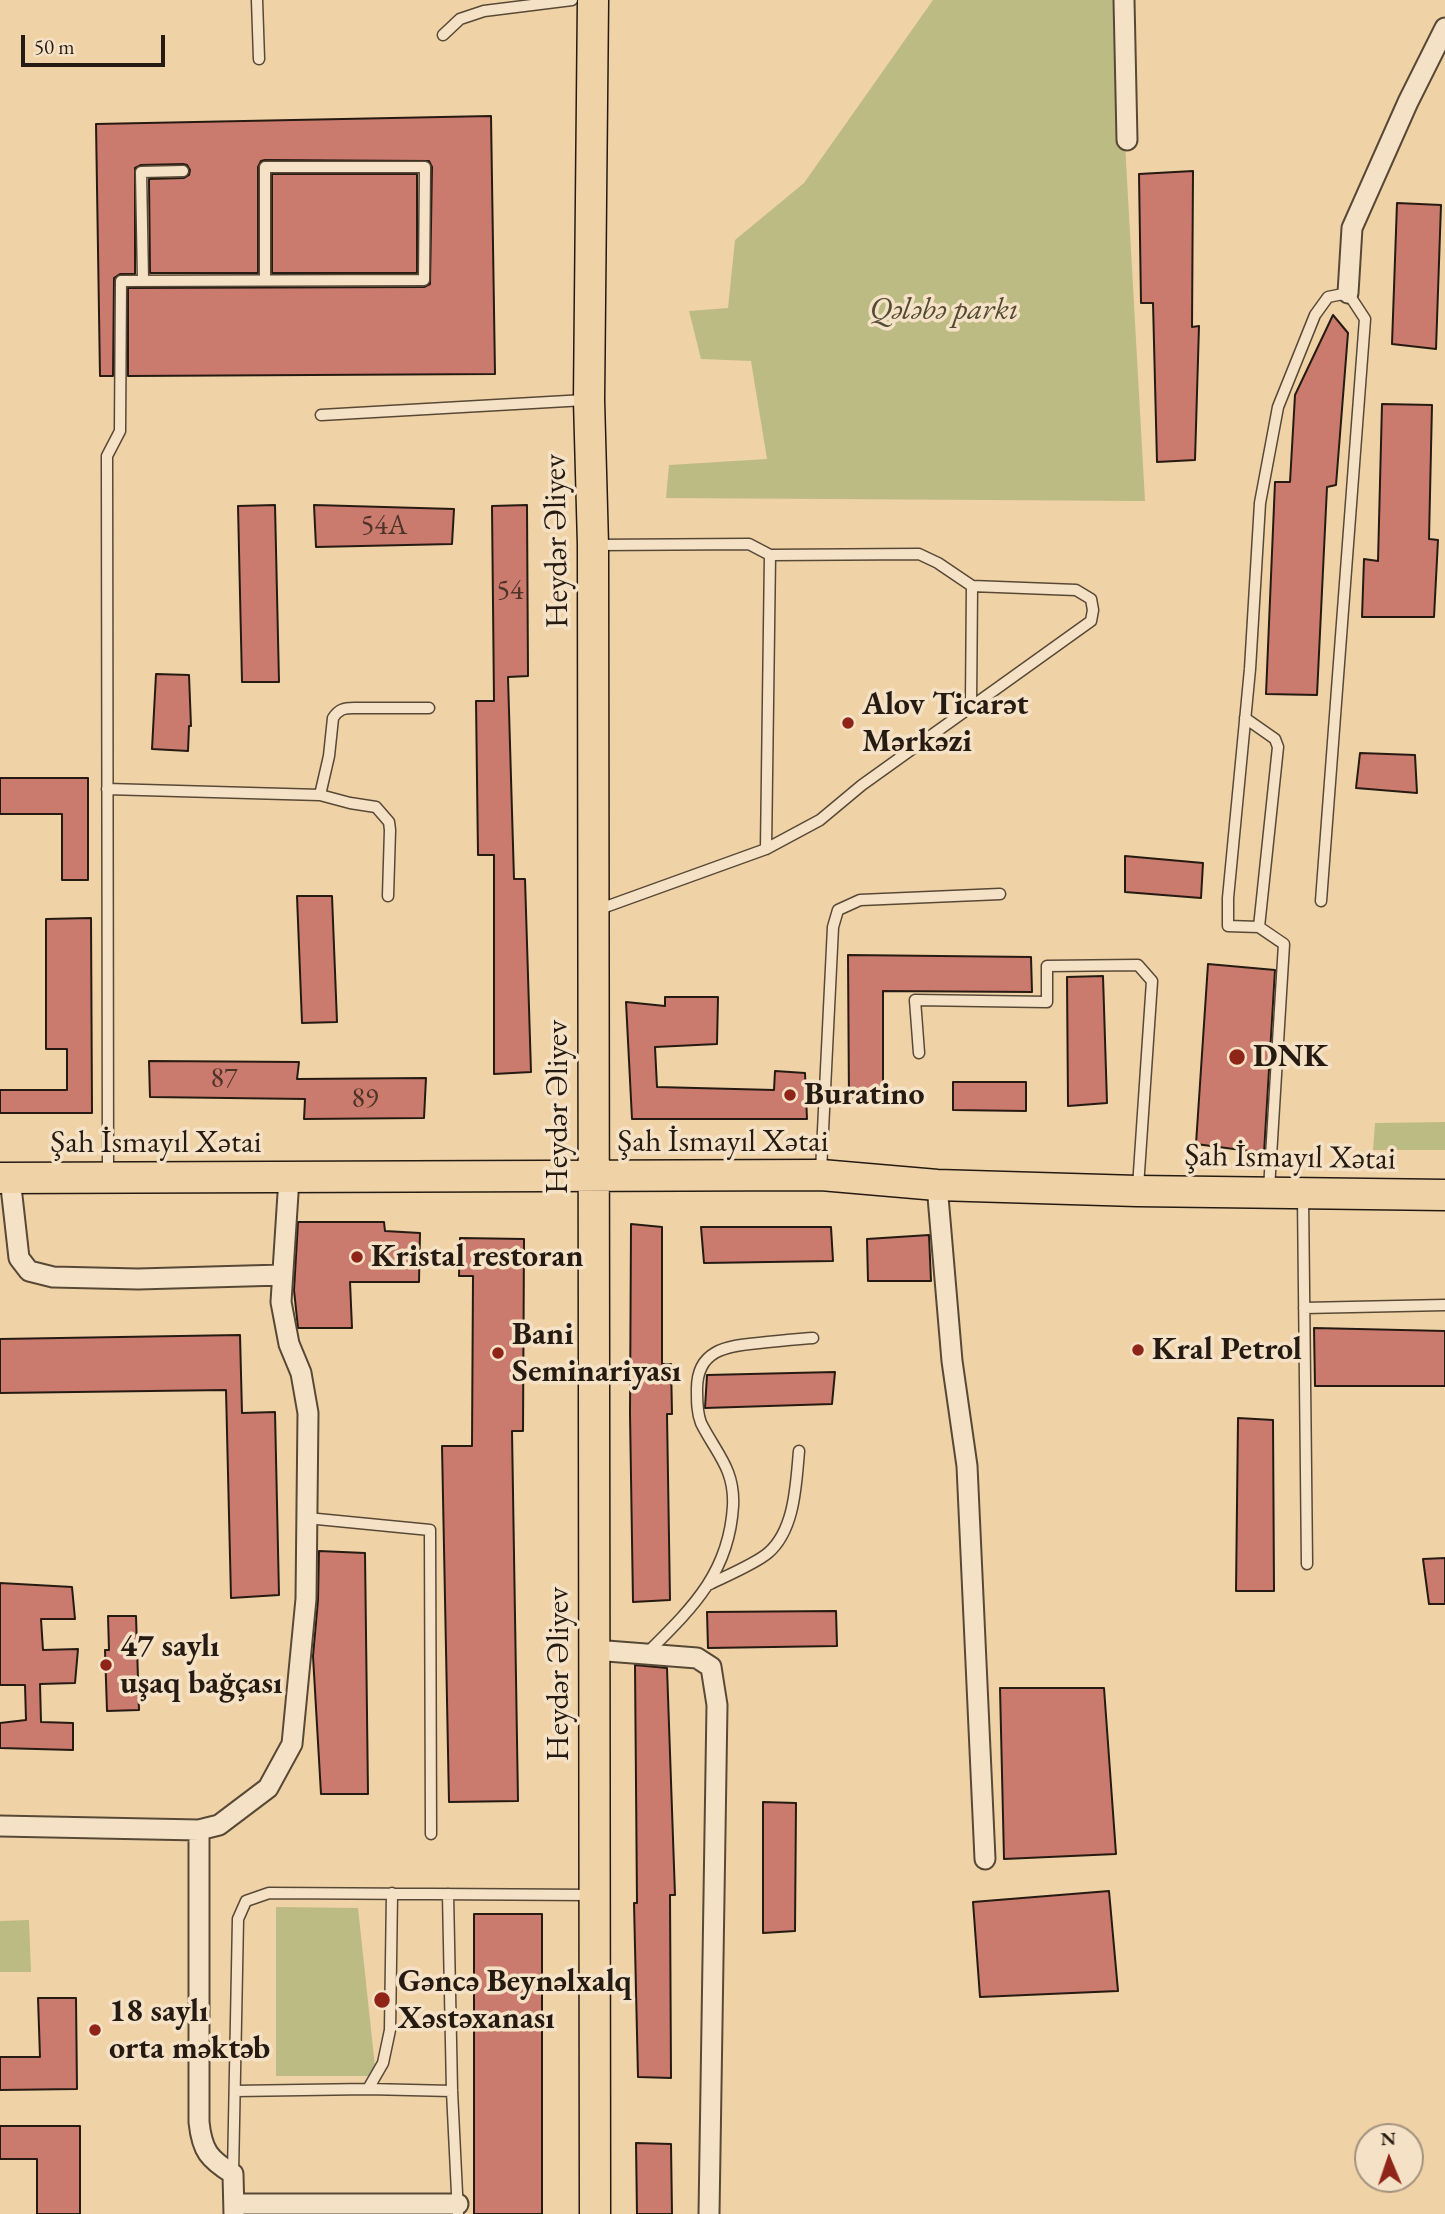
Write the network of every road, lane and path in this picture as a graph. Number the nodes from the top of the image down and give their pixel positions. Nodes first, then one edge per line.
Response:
1 (257, 0) edge
2 (572, 0) edge
3 (593, 0) edge
4 (1124, 0) edge
5 (1445, 28) edge
6 (443, 35) dead end
7 (259, 59) dead end
8 (1127, 140) dead end
9 (183, 171) dead end
10 (265, 280) junction
11 (143, 281) junction
12 (1348, 293) junction
13 (589, 400) junction
14 (321, 415) dead end
15 (593, 545) junction
16 (770, 555) junction
17 (972, 586) junction
18 (971, 704) junction
19 (429, 708) dead end
20 (1245, 718) junction
21 (107, 789) junction
22 (320, 795) junction
23 (766, 849) junction
24 (1000, 894) dead end
25 (388, 896) dead end
26 (1321, 901) dead end
27 (593, 911) junction
28 (1259, 927) junction
29 (919, 1053) dead end
30 (821, 1175) junction
31 (593, 1177) junction
32 (5, 1178) edge
33 (108, 1178) junction
34 (289, 1178) junction
35 (937, 1185) junction
36 (1137, 1191) junction
37 (1269, 1192) junction
38 (1303, 1193) junction
39 (1445, 1195) edge
40 (282, 1275) junction
41 (1445, 1305) edge
42 (1304, 1308) junction
43 (813, 1338) dead end
44 (799, 1451) dead end
45 (307, 1518) junction
46 (1307, 1564) dead end
47 (709, 1584) junction
48 (594, 1650) junction
49 (646, 1654) junction
50 (0, 1826) edge
51 (199, 1830) junction
52 (431, 1834) dead end
53 (985, 1859) dead end
54 (392, 1893) junction
55 (447, 1894) junction
56 (595, 1895) junction
57 (368, 2089) junction
58 (235, 2091) junction
59 (452, 2091) junction
60 (233, 2174) junction
61 (234, 2209) edge
62 (458, 2209) edge
63 (595, 2214) edge
64 (709, 2214) edge

1 - 7 lane
2 - 6 lane
3 - 13 main road, Heydər Əliyev
4 - 8 street
5 - 12 street
9 - 11 lane
10 - 10 lane
10 - 11 lane
11 - 21 lane
12 - 20 lane
12 - 26 lane
13 - 14 lane
13 - 15 main road, Heydər Əliyev
15 - 16 lane
15 - 27 main road, Heydər Əliyev
16 - 17 lane
16 - 23 lane
17 - 18 lane
17 - 18 lane
18 - 23 lane
19 - 22 lane
20 - 28 lane
20 - 28 lane
21 - 22 lane
21 - 33 lane
22 - 25 lane
23 - 27 lane
24 - 30 lane
27 - 31 main road, Heydər Əliyev
28 - 37 lane
29 - 36 lane
30 - 31 main road, Şah İsmayıl Xətai
30 - 35 main road, Şah İsmayıl Xətai
31 - 34 main road, Şah İsmayıl Xətai
31 - 48 main road, Heydər Əliyev
32 - 33 main road, Şah İsmayıl Xətai
32 - 40 street
33 - 34 main road, Şah İsmayıl Xətai
34 - 40 street
35 - 36 main road, Şah İsmayıl Xətai
35 - 53 street
36 - 37 main road, Şah İsmayıl Xətai
37 - 38 main road, Şah İsmayıl Xətai
38 - 39 main road, Şah İsmayıl Xətai
38 - 42 lane
40 - 45 street
41 - 42 lane
42 - 46 lane
43 - 47 lane
44 - 47 lane
45 - 51 street
45 - 52 lane
47 - 49 lane
48 - 49 street
48 - 56 main road, Heydər Əliyev
49 - 64 street
50 - 51 street
51 - 60 street
54 - 55 lane
54 - 57 lane
54 - 58 lane
55 - 56 lane
55 - 59 lane
56 - 63 main road, Heydər Əliyev
57 - 58 lane
57 - 59 lane
58 - 60 lane
59 - 62 lane
60 - 61 street
61 - 62 street

